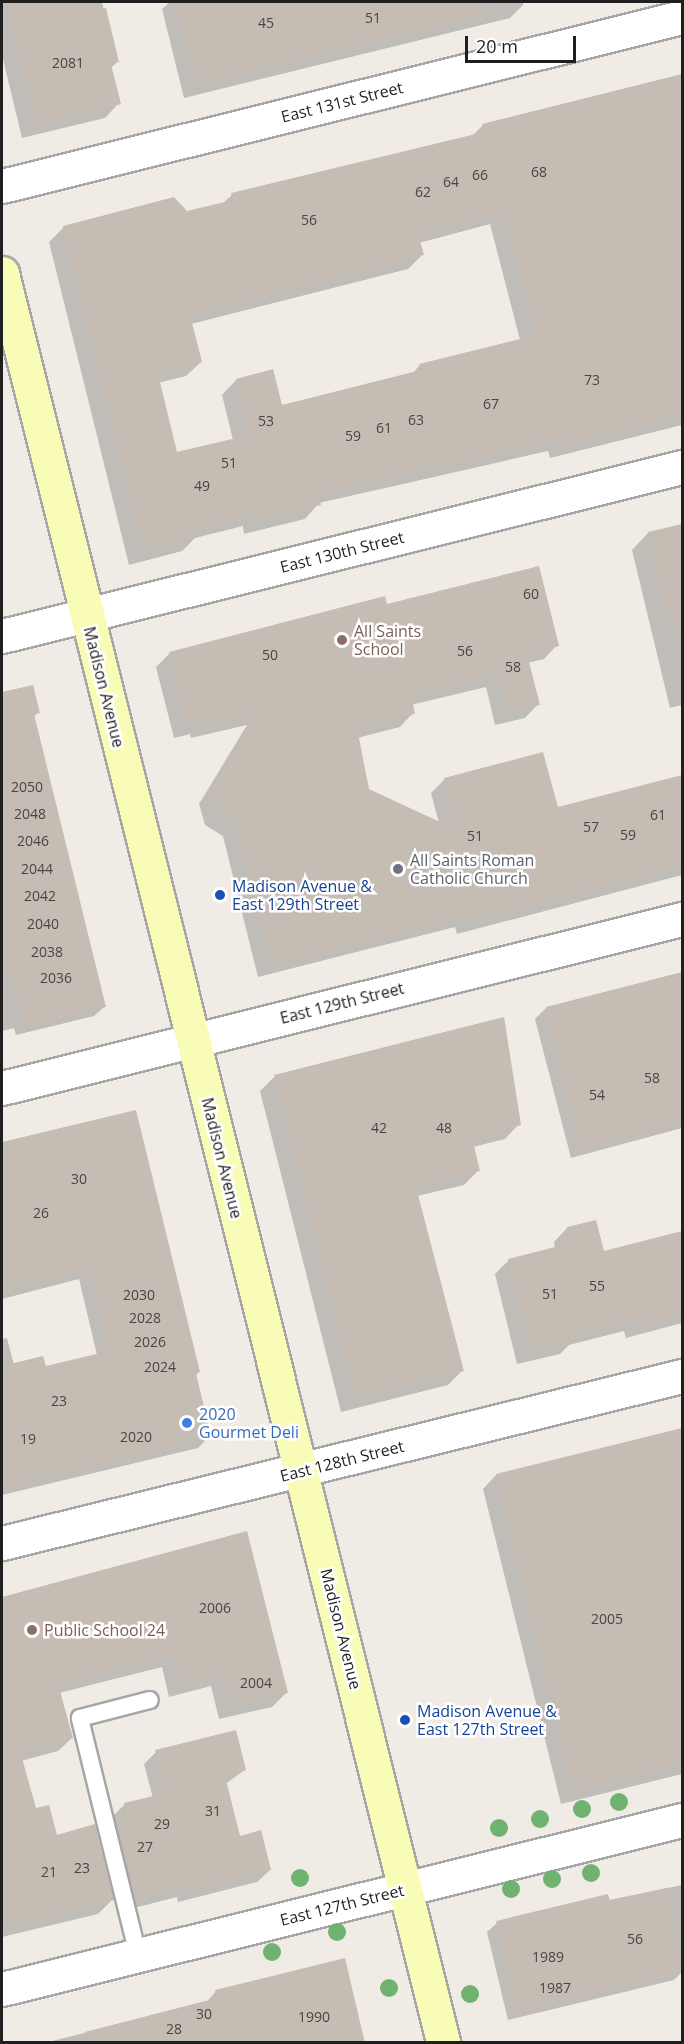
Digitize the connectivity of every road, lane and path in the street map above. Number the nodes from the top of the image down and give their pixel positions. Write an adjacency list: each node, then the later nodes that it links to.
1 (682, 17): 2 (street, East 131st Street)
2 (2, 186)
3 (2, 273): 5 (main road, Madison Avenue)
4 (682, 467): 5 (street, East 130th Street)
5 (87, 615): 6 (street, East 130th Street); 8 (main road, Madison Avenue)
6 (2, 636)
7 (682, 919): 8 (street, East 129th Street)
8 (192, 1040): 9 (street, East 129th Street); 11 (main road, Madison Avenue)
9 (2, 1088)
10 (682, 1376): 11 (street, East 128th Street)
11 (301, 1471): 12 (street, East 128th Street); 15 (main road, Madison Avenue)
12 (2, 1543)
13 (150, 1700): 16 (lane)
14 (682, 1820): 15 (street, East 127th Street)
15 (405, 1889): 16 (street, East 127th Street); 18 (main road, Madison Avenue)
16 (138, 1955): 17 (street, East 127th Street)
17 (2, 1989)
18 (443, 2043)

